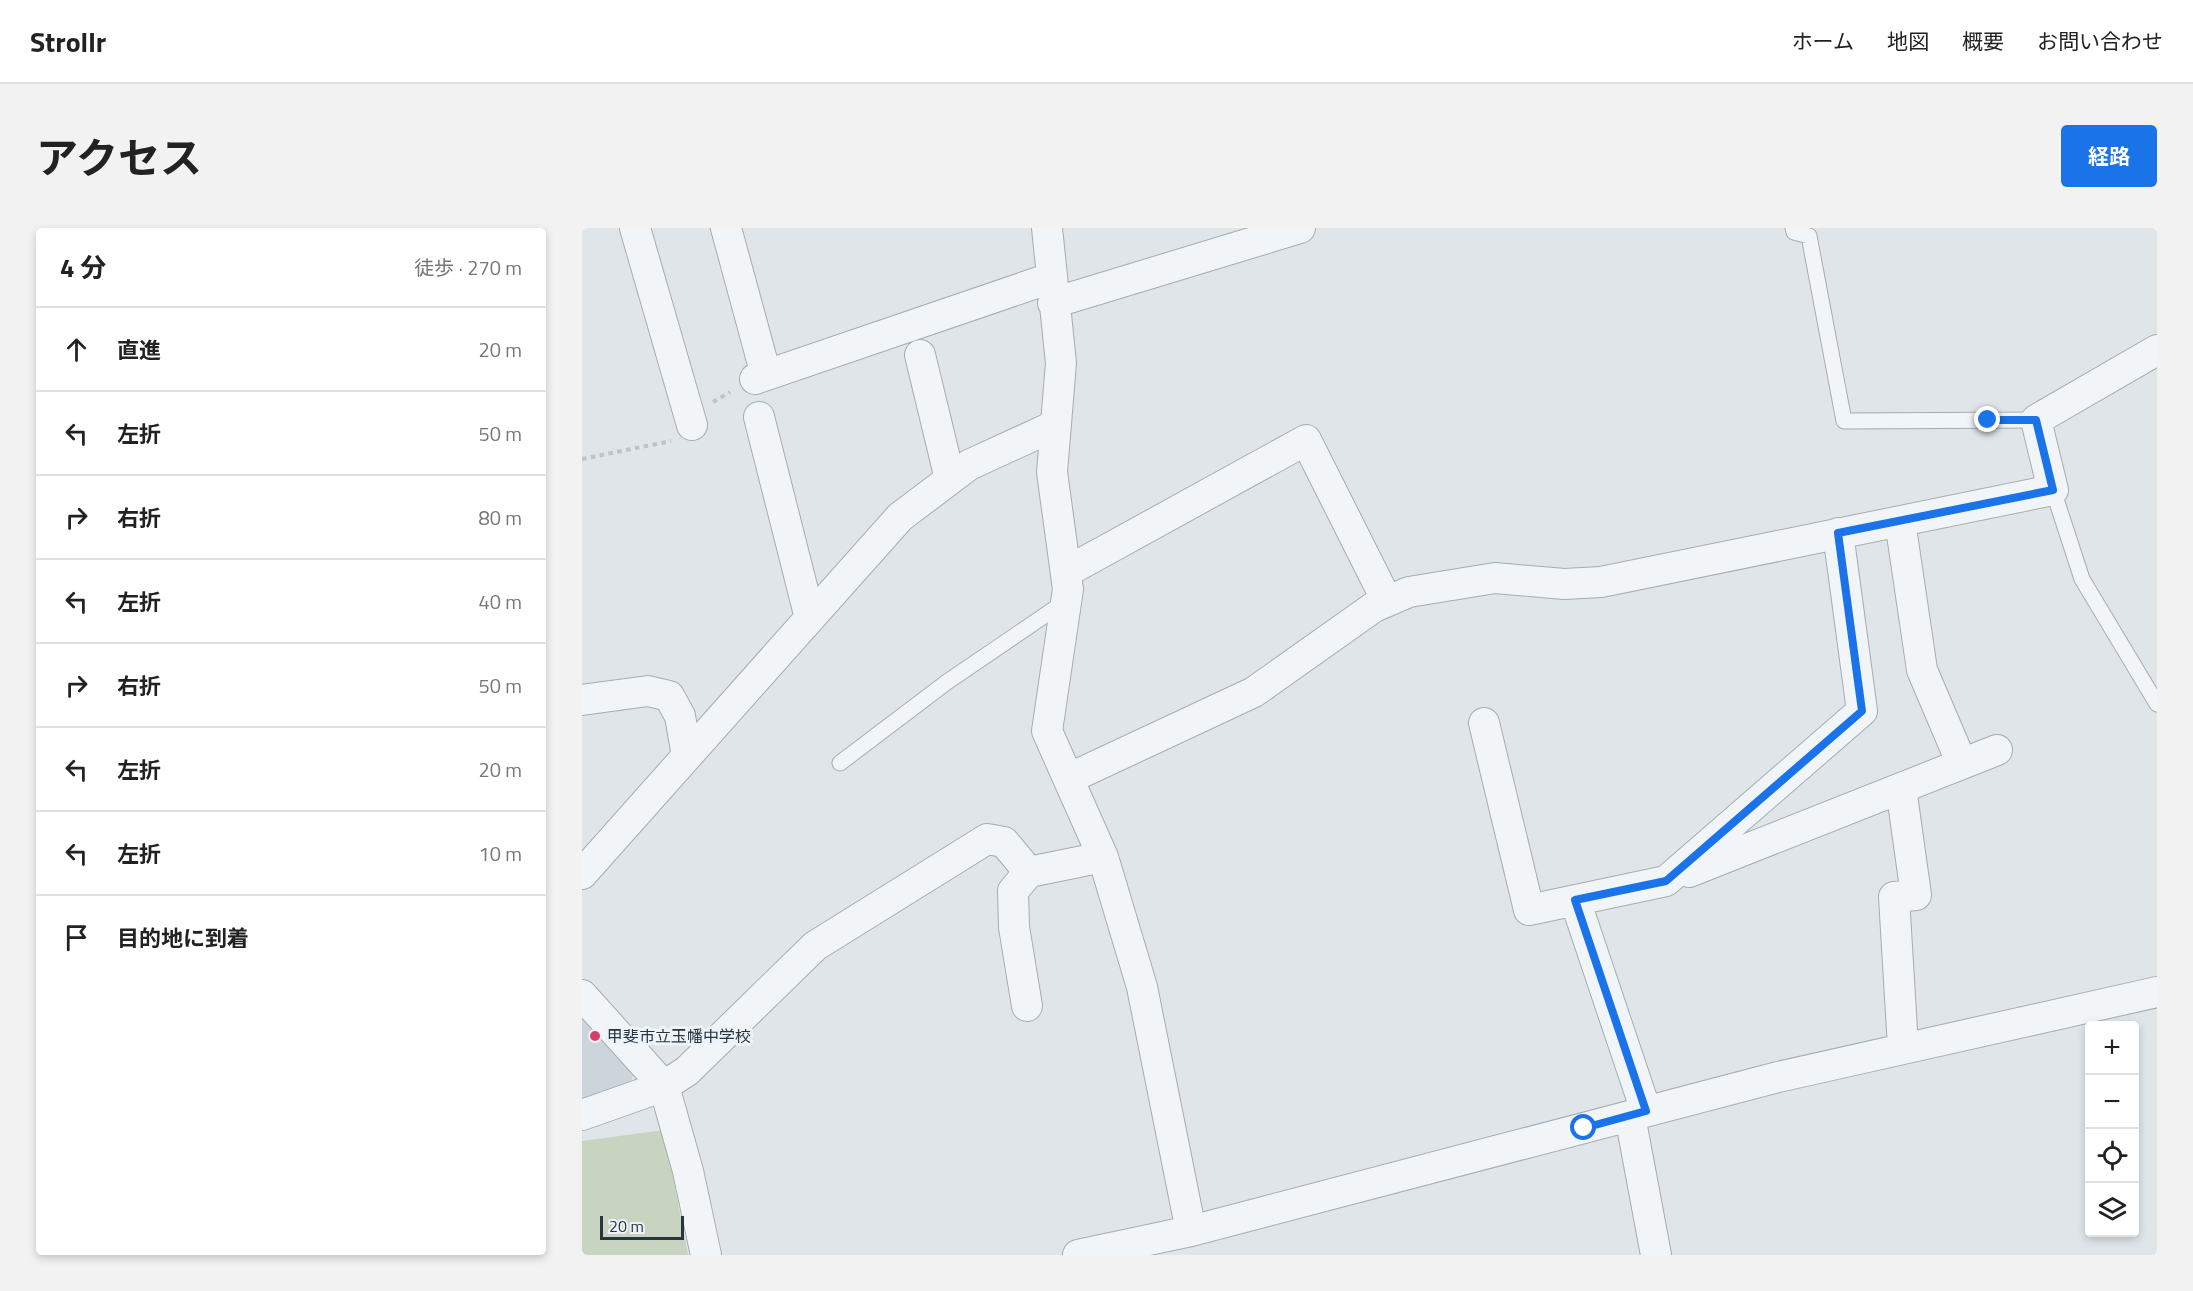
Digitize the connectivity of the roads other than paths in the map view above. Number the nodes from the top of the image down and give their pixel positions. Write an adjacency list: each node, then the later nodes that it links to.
1 (635, 228): 11 (street)
2 (726, 228): 6 (street)
3 (1047, 228): 6 (street)
4 (1300, 228): 6 (street)
5 (1793, 228): 10 (lane)
6 (1052, 291): 12 (street)
7 (2157, 350): 10 (street)
8 (920, 355): 13 (street)
9 (759, 417): 20 (street)
10 (2036, 420): 14 (street)
11 (692, 425)
12 (1056, 425): 13 (street); 17 (street)
13 (950, 479): 20 (street)
14 (2053, 490): 15 (street); 22 (lane)
15 (1900, 521): 16 (street); 27 (street)
16 (1838, 533): 18 (street); 33 (street)
17 (1066, 572): 18 (street); 19 (street)
18 (1387, 601): 28 (street)
19 (1066, 602): 26 (lane); 28 (street)
20 (810, 618): 25 (street)
21 (582, 700): 25 (street)
22 (2157, 704)
23 (1484, 723): 34 (street)
24 (1997, 750): 27 (street)
25 (687, 756): 32 (street)
26 (840, 763)
27 (1962, 764): 29 (street)
28 (1070, 778): 30 (street)
29 (1901, 788): 33 (street); 38 (street)
30 (1103, 857): 31 (street); 42 (street)
31 (1029, 872): 37 (street); 39 (street)
32 (582, 874)
33 (1666, 881): 34 (street)
34 (1575, 900): 40 (street)
35 (2157, 992): 38 (street)
36 (582, 995): 39 (street)
37 (1027, 1006)
38 (1903, 1047): 40 (street)
39 (664, 1086): 41 (street); 43 (street)
40 (1638, 1113): 42 (street); 45 (street)
41 (582, 1115)
42 (1191, 1231): 44 (street)
43 (706, 1255)
44 (1078, 1255)
45 (1656, 1255)

